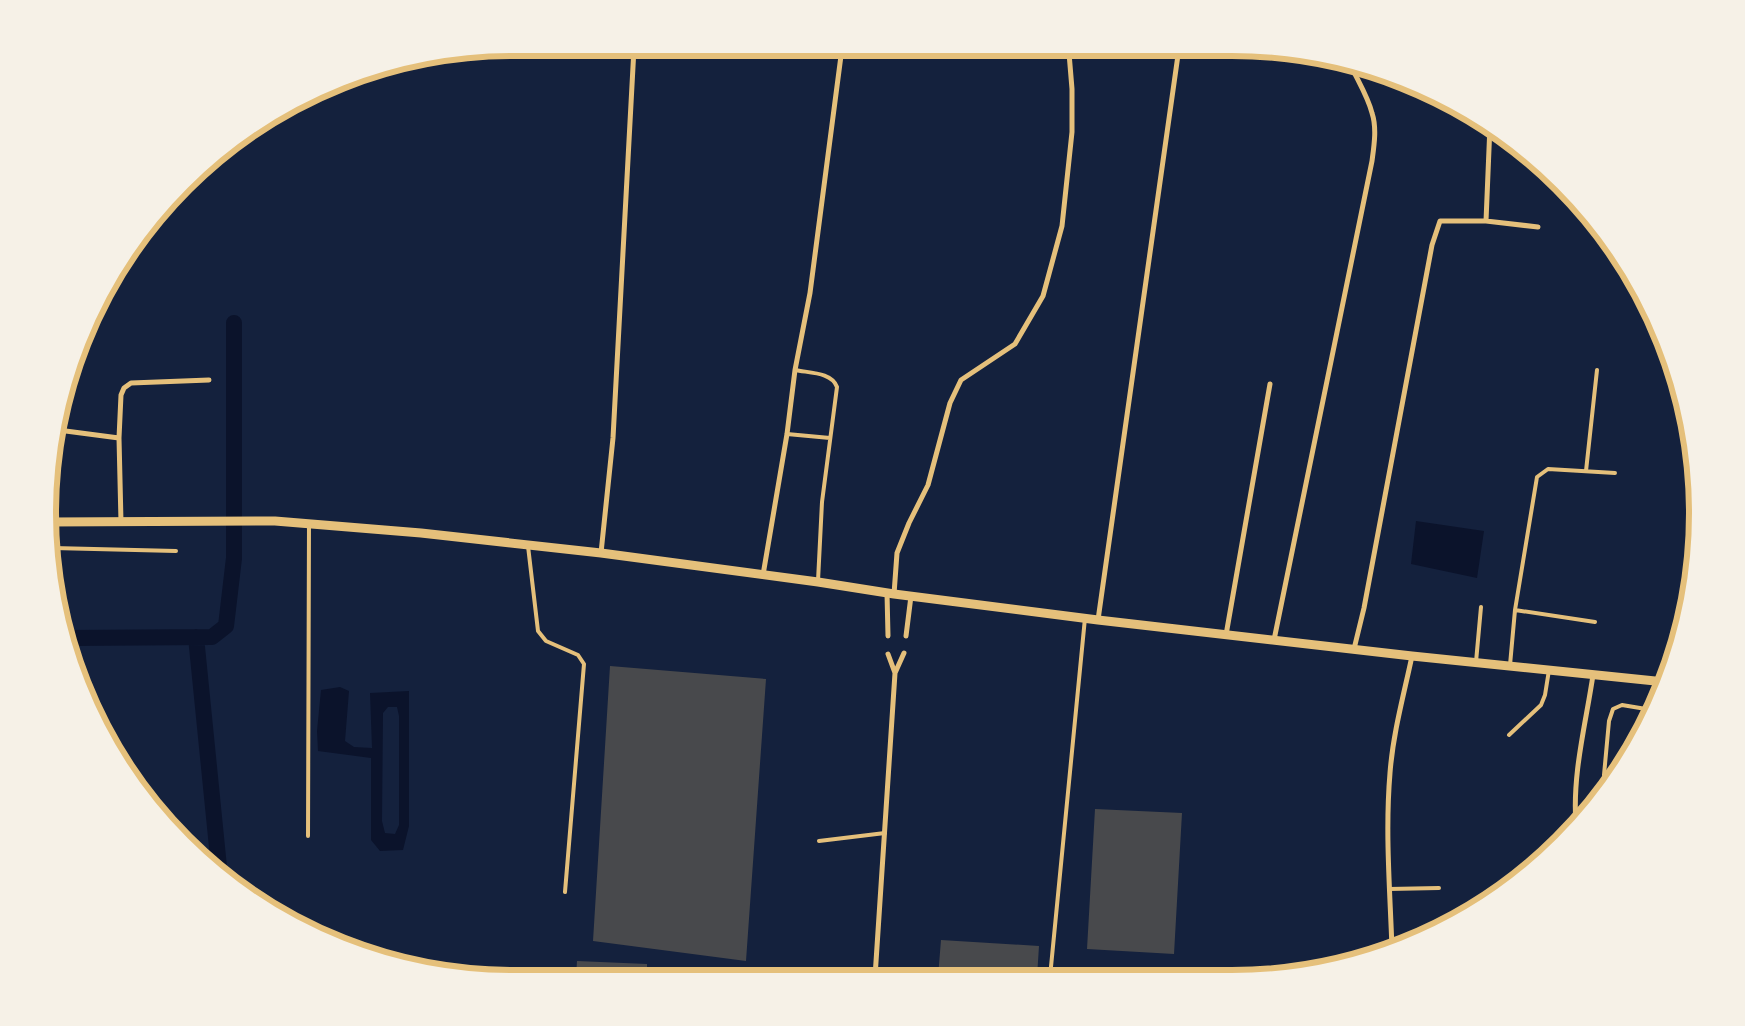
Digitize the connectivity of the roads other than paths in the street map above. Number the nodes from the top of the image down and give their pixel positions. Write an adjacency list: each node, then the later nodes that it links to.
1 (634, 56): 25 (street)
2 (841, 56): 9 (street)
3 (1069, 56): 28 (street)
4 (1178, 56): 33 (street)
5 (1354, 73): 38 (street)
6 (1490, 136): 7 (street)
7 (1486, 221): 8 (street); 39 (street)
8 (1538, 227)
9 (795, 370): 14 (street); 16 (lane)
10 (1597, 370): 17 (lane)
11 (209, 380): 15 (street)
12 (1270, 384): 35 (street)
13 (64, 431): 15 (street)
14 (787, 434): 16 (lane); 26 (street)
15 (119, 438): 20 (street)
16 (830, 438): 27 (lane)
17 (1586, 471): 18 (lane); 31 (lane)
18 (1614, 473)
19 (56, 522): 20 (street)
20 (121, 523): 21 (street)
21 (309, 523): 22 (street); 54 (lane)
22 (528, 546): 25 (street); 58 (lane)
23 (58, 548): 24 (lane)
24 (176, 551)
25 (601, 553): 26 (street)
26 (763, 575): 27 (street)
27 (818, 582): 28 (street)
28 (891, 594): 29 (street); 36 (street)
29 (911, 596): 32 (street); 37 (street)
30 (1482, 607): 43 (lane)
31 (1515, 610): 34 (lane); 44 (lane)
32 (1085, 618): 33 (street); 61 (lane)
33 (1098, 620): 35 (street)
34 (1595, 622)
35 (1226, 635): 38 (street)
36 (888, 636)
37 (906, 636)
38 (1274, 640): 39 (street)
39 (1354, 649): 42 (street)
40 (904, 653): 46 (street)
41 (888, 654): 46 (street)
42 (1412, 656): 43 (street); 57 (street)
43 (1476, 662): 44 (street)
44 (1510, 666): 45 (street)
45 (1549, 670): 47 (street); 50 (lane)
46 (895, 673): 53 (street)
47 (1594, 675): 48 (street); 52 (street)
48 (1657, 681)
49 (1645, 709): 51 (lane)
50 (1509, 735)
51 (1605, 777)
52 (1575, 813)
53 (886, 833): 55 (lane); 60 (street)
54 (308, 836)
55 (819, 841)
56 (1439, 888): 57 (lane)
57 (1389, 889): 59 (street)
58 (565, 892)
59 (1392, 941)
60 (876, 970)
61 (1051, 970)

